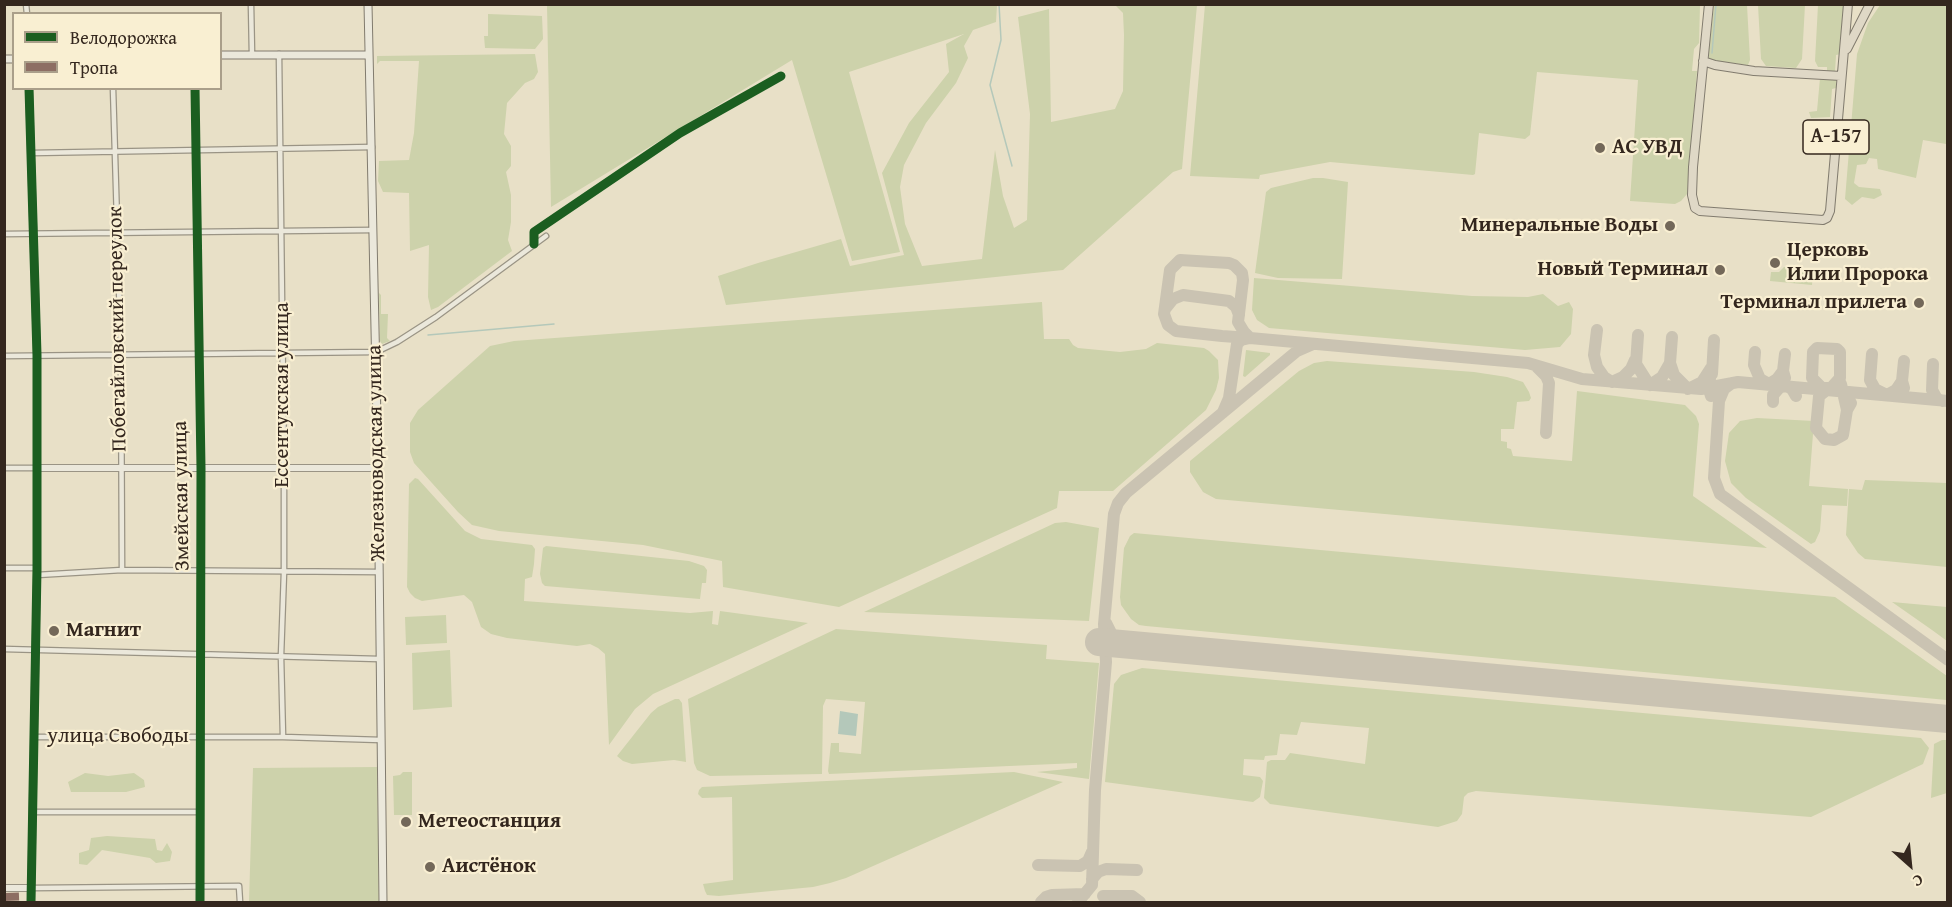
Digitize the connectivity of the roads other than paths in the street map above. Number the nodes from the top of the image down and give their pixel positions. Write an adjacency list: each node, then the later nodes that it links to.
1 (250, 4): 10 (street)
2 (368, 4): 11 (main road, Железноводская улица)
3 (1704, 4): 7 (main road)
4 (1709, 4): 7 (main road, А-157)
5 (1848, 4): 12 (main road, А-157)
6 (1870, 4): 12 (main road)
7 (1707, 24): 13 (main road, А-157)
8 (279, 54): 10 (main road); 11 (main road); 21 (street, Ессентукская улица)
9 (222, 55): 10 (main road)
10 (252, 55)
11 (369, 55): 19 (main road, Железноводская улица)
12 (1844, 56): 15 (main road, А-157)
13 (1703, 61): 15 (main road); 15 (main road, А-157)
14 (781, 76): 31 (street)
15 (1841, 76)
16 (29, 90): 23 (street)
17 (113, 90): 22 (street, Побегайловский переулок)
18 (195, 90): 20 (street, Змейская улица)
19 (372, 147): 21 (street); 24 (main road, Железноводская улица)
20 (196, 149): 21 (street); 22 (street); 27 (street, Змейская улица)
21 (282, 149): 25 (street, Ессентукская улица)
22 (115, 151): 23 (street); 26 (street, Побегайловский переулок)
23 (32, 153): 29 (street)
24 (374, 230): 25 (street); 32 (main road, Железноводская улица)
25 (282, 231): 27 (street); 35 (street, Ессентукская улица)
26 (118, 233): 27 (street); 29 (street); 34 (street, Побегайловский переулок)
27 (198, 233): 33 (street, Змейская улица)
28 (4, 234): 29 (street)
29 (34, 234): 36 (street)
30 (546, 236): 31 (street)
31 (534, 244): 32 (street)
32 (376, 352): 35 (street); 42 (main road, Железноводская улица)
33 (198, 353): 34 (street); 35 (street); 40 (street, Змейская улица)
34 (121, 354): 36 (street); 43 (street, Побегайловский переулок)
35 (283, 354): 41 (street, Ессентукская улица)
36 (37, 355): 37 (street); 39 (street)
37 (4, 356)
38 (4, 468): 39 (street)
39 (37, 468): 43 (street); 46 (street)
40 (201, 468): 41 (street); 43 (street); 47 (street, Змейская улица)
41 (284, 468): 42 (street); 48 (street, Ессентукская улица)
42 (378, 468): 49 (main road, Железноводская улица)
43 (120, 469): 45 (street, Побегайловский переулок)
44 (4, 568): 46 (street)
45 (122, 570): 46 (street); 47 (street)
46 (37, 571): 51 (street)
47 (201, 571): 48 (street); 52 (street, Змейская улица)
48 (284, 572): 49 (street); 53 (street, Ессентукская улица)
49 (379, 572): 54 (main road, Железноводская улица)
50 (4, 649): 51 (street)
51 (35, 650): 52 (street); 56 (street)
52 (200, 654): 53 (street); 57 (street, Змейская улица)
53 (281, 656): 54 (street); 55 (street, Ессентукская улица)
54 (379, 658): 58 (main road, Железноводская улица)
55 (283, 736): 57 (street, улица Свободы); 58 (street, улица Свободы)
56 (35, 737): 57 (street, улица Свободы); 59 (street)
57 (200, 737): 60 (street, Змейская улица)
58 (381, 740): 67 (main road, Железноводская улица)
59 (34, 812): 60 (street); 63 (street)
60 (200, 812): 61 (street, Змейская улица)
61 (200, 886): 63 (street); 65 (street, Змейская улица); 66 (street)
62 (4, 888): 63 (street)
63 (32, 888): 64 (street)
64 (31, 903)
65 (200, 903)
66 (240, 903)
67 (383, 903)

